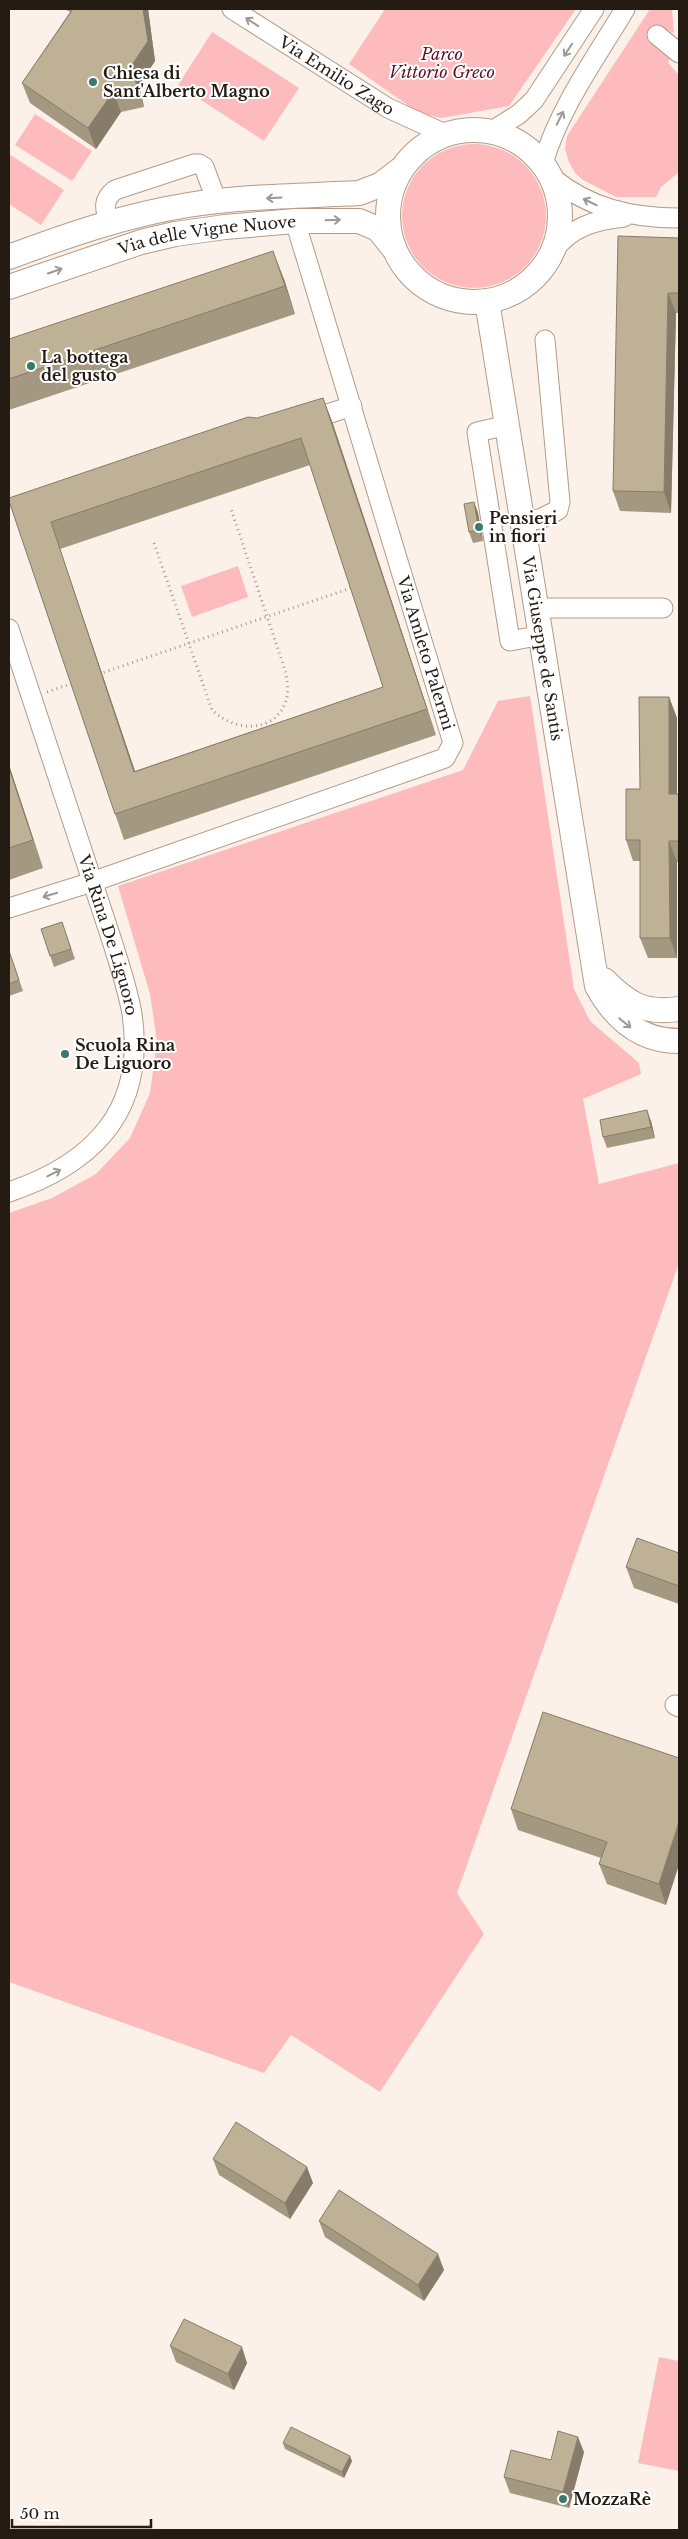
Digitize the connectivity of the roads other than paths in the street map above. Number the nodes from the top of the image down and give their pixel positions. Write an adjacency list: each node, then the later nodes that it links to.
1 (232, 9): 7 (street, Via Emilio Zago, one-way to 1)
2 (594, 9): 6 (street, one-way to 6)
3 (626, 9): 9 (street, one-way to 3)
4 (657, 36): 5 (street)
5 (679, 53)
6 (492, 131): 7 (main road); 9 (main road)
7 (445, 134): 8 (main road)
8 (403, 168): 10 (main road, Via delle Vigne Nuove, one-way to 10); 16 (main road)
9 (547, 170): 11 (street, one-way to 9); 15 (main road)
10 (217, 202): 14 (main road, Via delle Vigne Nuove); 14 (street)
11 (635, 216): 12 (street); 15 (street)
12 (679, 218)
13 (295, 222): 16 (main road, Via delle Vigne Nuove, one-way to 16); 18 (main road, Via delle Vigne Nuove, one-way to 13); 21 (street, Via Amleto Palermi)
14 (109, 223): 17 (main road, Via delle Vigne Nuove)
15 (553, 251): 19 (main road)
16 (398, 255): 19 (main road)
17 (9, 257)
18 (9, 286)
19 (487, 301): 22 (main road, Via Giuseppe de Santis)
20 (545, 340): 24 (street)
21 (352, 406): 23 (street); 29 (street, Via Amleto Palermi)
22 (508, 425): 24 (main road, Via Giuseppe de Santis); 28 (street)
23 (290, 426)
24 (524, 522): 25 (main road, Via Giuseppe de Santis)
25 (538, 608): 26 (street); 28 (main road, Via Giuseppe de Santis)
26 (663, 608)
27 (9, 629): 29 (street, Via Rina De Liguoro)
28 (542, 635): 31 (main road, Via Giuseppe de Santis)
29 (92, 882): 30 (street, Via Amleto Palermi, one-way to 30); 34 (street, Via Rina De Liguoro, one-way to 29)
30 (9, 908)
31 (592, 967): 32 (main road); 33 (main road, Via Giuseppe de Santis, one-way to 33)
32 (679, 1009)
33 (679, 1042)
34 (9, 1192)

